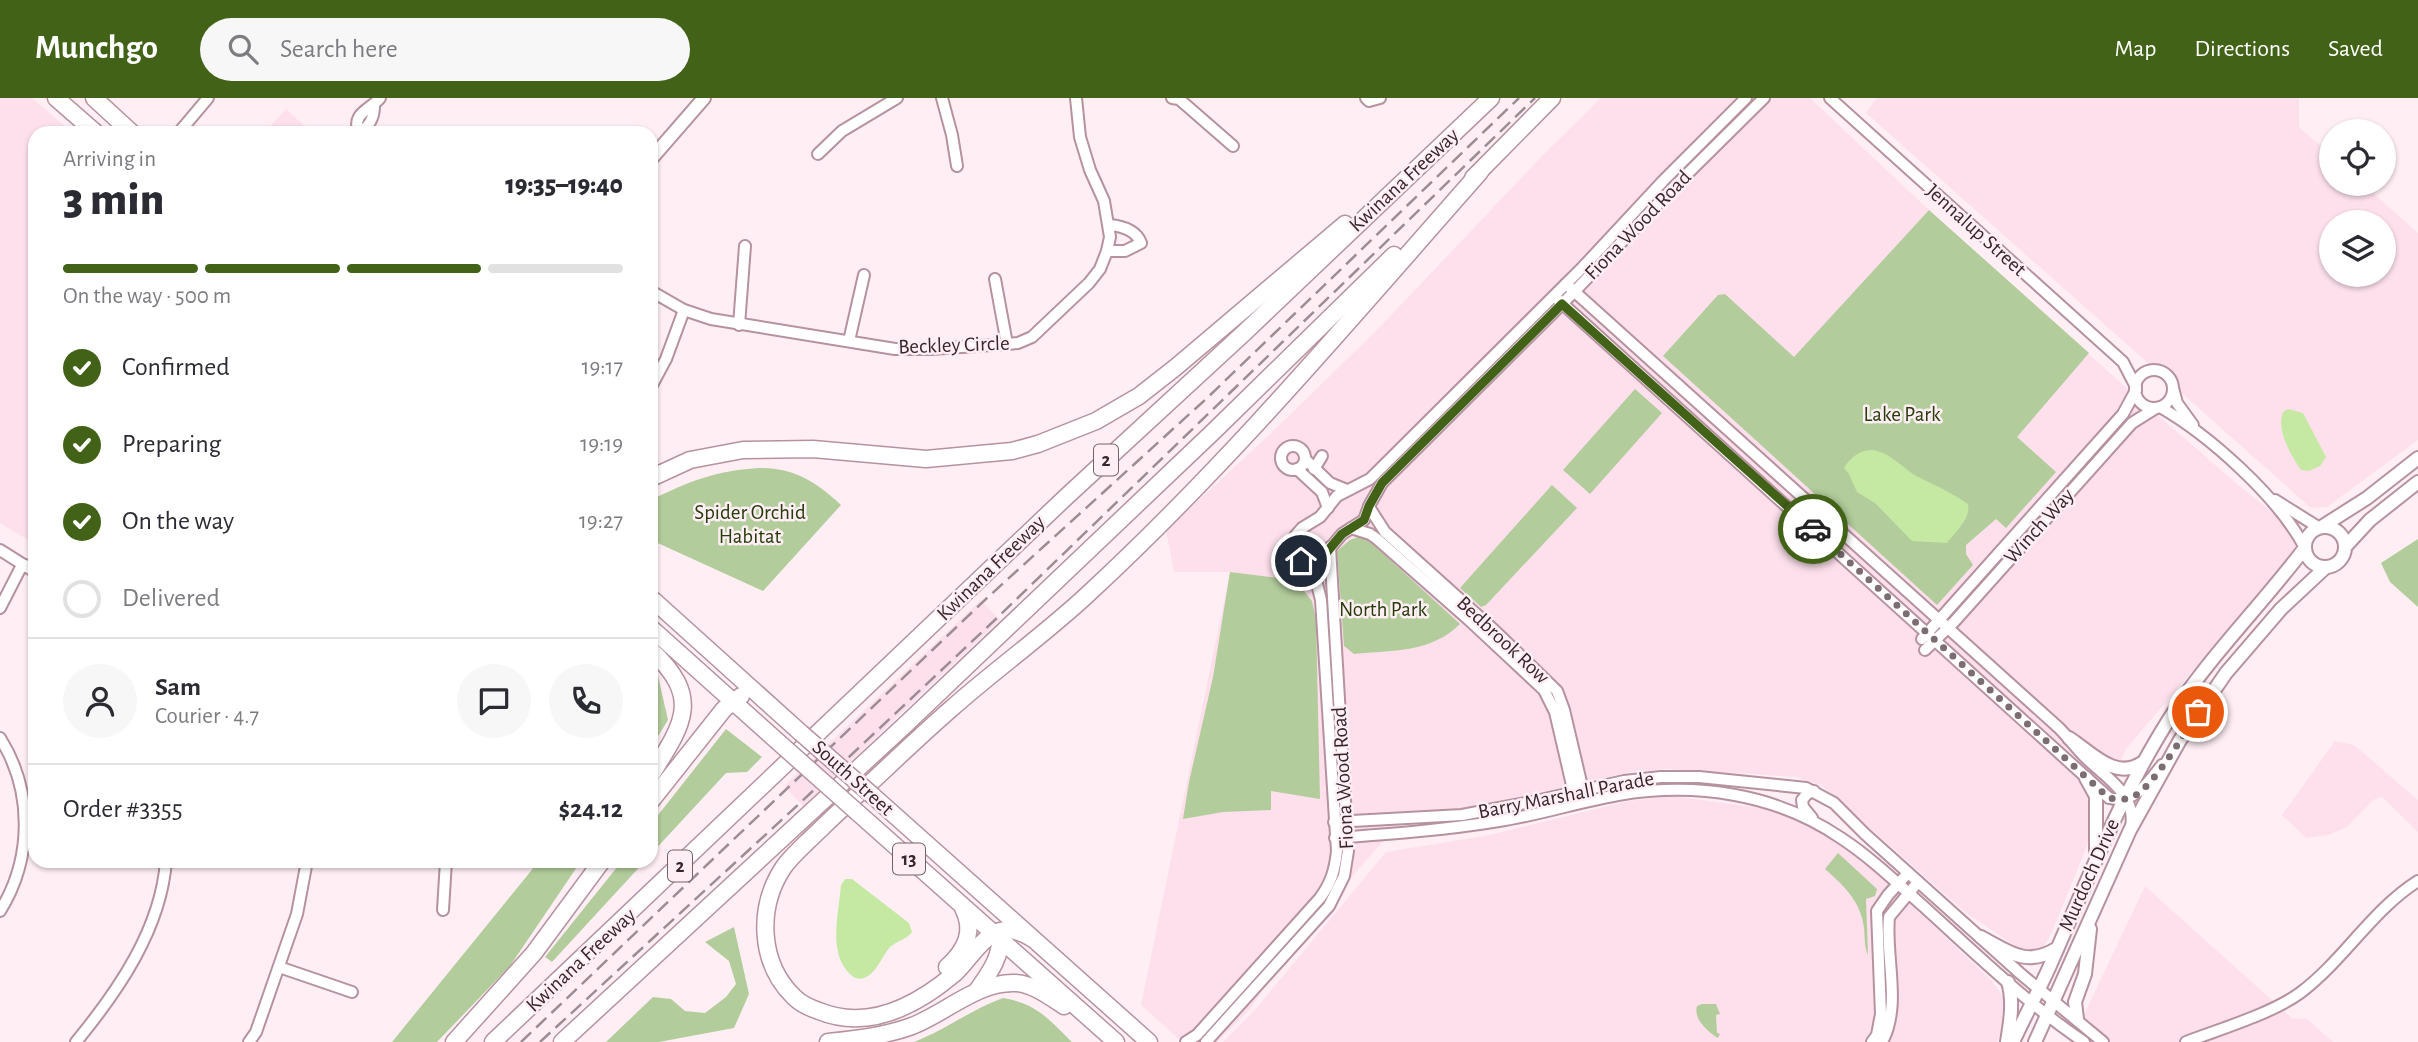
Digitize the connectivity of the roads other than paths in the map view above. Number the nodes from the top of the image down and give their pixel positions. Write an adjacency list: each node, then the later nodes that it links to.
1 (56, 98): 17 (highway)
2 (94, 98): 18 (highway)
3 (208, 98): 19 (street)
4 (704, 98): 22 (main road)
5 (897, 98): 24 (street)
6 (942, 98): 25 (street)
7 (1076, 98): 28 (street, Beckley Circle)
8 (1172, 98): 21 (street)
9 (1366, 98): 10 (street)
10 (1380, 98)
11 (1491, 98): 23 (highway, Kwinana Freeway / 2)
12 (1552, 98): 26 (highway, 2)
13 (1746, 98): 27 (street, Fiona Wood Road)
14 (1764, 98): 27 (street, Fiona Wood Road)
15 (1830, 98): 40 (street, Jennalup Street)
16 (377, 102): 20 (street)
17 (88, 126)
18 (124, 126)
19 (184, 126)
20 (368, 126)
21 (1233, 146)
22 (658, 151)
23 (1434, 152): 56 (highway); 134 (highway, Kwinana Freeway / 2)
24 (818, 154)
25 (957, 166)
26 (1480, 172): 126 (highway); 135 (highway, 2)
27 (1667, 185): 33 (street, Fiona Wood Road)
28 (1109, 225): 30 (street, Beckley Circle); 30 (street)
29 (745, 246): 37 (street)
30 (1107, 251): 39 (street, Beckley Circle)
31 (864, 275): 38 (street)
32 (995, 279): 39 (street)
33 (1570, 288): 35 (street, Fiona Wood Road); 45 (street)
34 (658, 294): 36 (street, Beckley Circle)
35 (1558, 300): 47 (street); 58 (street, Fiona Wood Road); 60 (street, Fiona Wood Road)
36 (684, 310): 37 (street, Beckley Circle); 42 (street)
37 (739, 325): 38 (street, Beckley Circle)
38 (849, 341): 39 (street, Beckley Circle)
39 (1007, 344)
40 (2123, 362): 41 (street, Jennalup Street); 43 (street, Jennalup Street)
41 (2154, 371): 43 (street); 44 (street, Jennalup Street)
42 (658, 374)
43 (2136, 388): 46 (street, Jennalup Street); 75 (street, Winch Way)
44 (2173, 388): 46 (street); 49 (street, Jennalup Street)
45 (1690, 395): 47 (street); 48 (street)
46 (2158, 407): 49 (street, Jennalup Street); 75 (street, Winch Way)
47 (1678, 408): 50 (street)
48 (1728, 429): 50 (street); 75 (street)
49 (2196, 429): 59 (street, Jennalup Street)
50 (1716, 442): 75 (street)
51 (1322, 456): 55 (street)
52 (2418, 458): 62 (main road, Murdoch Drive)
53 (1305, 459): 54 (street); 54 (street); 55 (street)
54 (1297, 469): 61 (street)
55 (1314, 469): 58 (street)
56 (658, 475)
57 (2418, 482): 66 (main road, Murdoch Drive)
58 (1349, 489): 60 (street); 61 (street, Fiona Wood Road)
59 (2269, 497): 62 (street, Jennalup Street); 65 (street, Jennalup Street)
60 (1369, 507): 63 (street, Fiona Wood Road); 74 (street, Bedbrook Row)
61 (1328, 508): 68 (street, Fiona Wood Road)
62 (2321, 526): 65 (main road, Murdoch Drive); 66 (main road)
63 (1351, 528): 64 (street, Fiona Wood Road); 74 (street, Bedbrook Row)
64 (1330, 547): 68 (street, Fiona Wood Road); 97 (street, Fiona Wood Road)
65 (2304, 547): 71 (main road); 79 (main road, Murdoch Drive)
66 (2345, 547): 71 (main road, Murdoch Drive)
67 (0, 550): 69 (street)
68 (1304, 562): 97 (street, Fiona Wood Road)
69 (25, 565): 70 (street); 73 (street)
70 (28, 567)
71 (2326, 567): 80 (main road, Murdoch Drive)
72 (658, 604): 81 (highway, South Street / 13)
73 (0, 608)
74 (1472, 616): 91 (street, Bedbrook Row)
75 (1937, 631): 77 (street); 77 (street); 83 (street)
76 (658, 634): 82 (highway, South Street / 13)
77 (1946, 650): 86 (street)
78 (658, 657): 89 (highway)
79 (2210, 661): 80 (main road); 88 (main road, Murdoch Drive)
80 (2226, 673): 87 (main road, Murdoch Drive)
81 (764, 699): 82 (highway); 110 (highway, South Street / 13, bridge)
82 (733, 701): 93 (highway); 111 (highway, South Street / 13, bridge)
83 (2049, 718): 85 (street); 86 (street)
84 (0, 738): 113 (street)
85 (2069, 738): 88 (main road); 94 (street)
86 (2050, 745): 90 (street)
87 (2171, 755): 94 (street); 98 (main road, Murdoch Drive)
88 (2143, 763): 94 (main road, Murdoch Drive)
89 (658, 764)
90 (2086, 778): 94 (street); 100 (main road)
91 (1578, 791): 92 (street, Barry Marshall Parade); 95 (street, Bedbrook Row); 97 (street, Barry Marshall Parade)
92 (1814, 791): 96 (street); 105 (street, Barry Marshall Parade)
93 (658, 792)
94 (2125, 797): 98 (street); 100 (main road, Murdoch Drive)
95 (1581, 803): 96 (street, Barry Marshall Parade); 99 (street, Barry Marshall Parade)
96 (1813, 821): 108 (street, Barry Marshall Parade)
97 (1340, 822): 99 (street, Fiona Wood Road)
98 (2130, 830): 114 (main road, Murdoch Drive)
99 (1341, 838): 139 (street, Fiona Wood Road); 140 (street, Fiona Wood Road)
100 (2096, 855): 118 (main road, Murdoch Drive)
101 (165, 868): 131 (street)
102 (305, 868): 119 (street)
103 (446, 868): 112 (street)
104 (595, 868): 133 (highway)
105 (1908, 873): 107 (street, Barry Marshall Parade); 108 (street)
106 (2418, 881): 148 (street)
107 (1919, 882): 109 (street); 116 (street, Barry Marshall Parade)
108 (1898, 884): 109 (street, Barry Marshall Parade); 141 (street)
109 (1909, 893): 120 (street, Barry Marshall Parade); 142 (street)
110 (989, 901): 115 (highway); 117 (highway, South Street / 13)
111 (962, 905): 115 (highway, South Street / 13); 126 (highway)
112 (443, 910)
113 (0, 911)
114 (2092, 915): 124 (main road, Murdoch Drive); 128 (main road)
115 (998, 935): 117 (highway); 123 (highway); 126 (highway); 129 (highway, South Street / 13)
116 (1981, 937): 118 (main road); 121 (street, Barry Marshall Parade)
117 (1033, 939): 130 (highway, South Street / 13)
118 (2056, 949): 121 (main road, Murdoch Drive)
119 (279, 967): 122 (street); 132 (street)
120 (2008, 982): 125 (street, Barry Marshall Parade); 143 (main road)
121 (2039, 989): 124 (street, Barry Marshall Parade); 125 (main road, Murdoch Drive)
122 (352, 992)
123 (974, 994): 129 (highway); 136 (highway)
124 (2054, 1001): 127 (main road, Murdoch Drive); 128 (street, Barry Marshall Parade)
125 (2032, 1003): 127 (street, Barry Marshall Parade); 144 (main road, Murdoch Drive)
126 (878, 1015)
127 (2047, 1016): 145 (main road, Murdoch Drive); 146 (street, Barry Marshall Parade)
128 (2077, 1019): 147 (street, Barry Marshall Parade)
129 (1099, 1027): 137 (highway, South Street / 13)
130 (1144, 1037): 138 (street)
131 (76, 1042)
132 (249, 1042)
133 (454, 1042)
134 (493, 1042)
135 (562, 1042)
136 (828, 1042)
137 (1116, 1042)
138 (1161, 1042)
139 (1186, 1042)
140 (1206, 1042)
141 (1872, 1042)
142 (1882, 1042)
143 (2007, 1042)
144 (2013, 1042)
145 (2035, 1042)
146 (2084, 1042)
147 (2103, 1042)
148 (2186, 1042)

